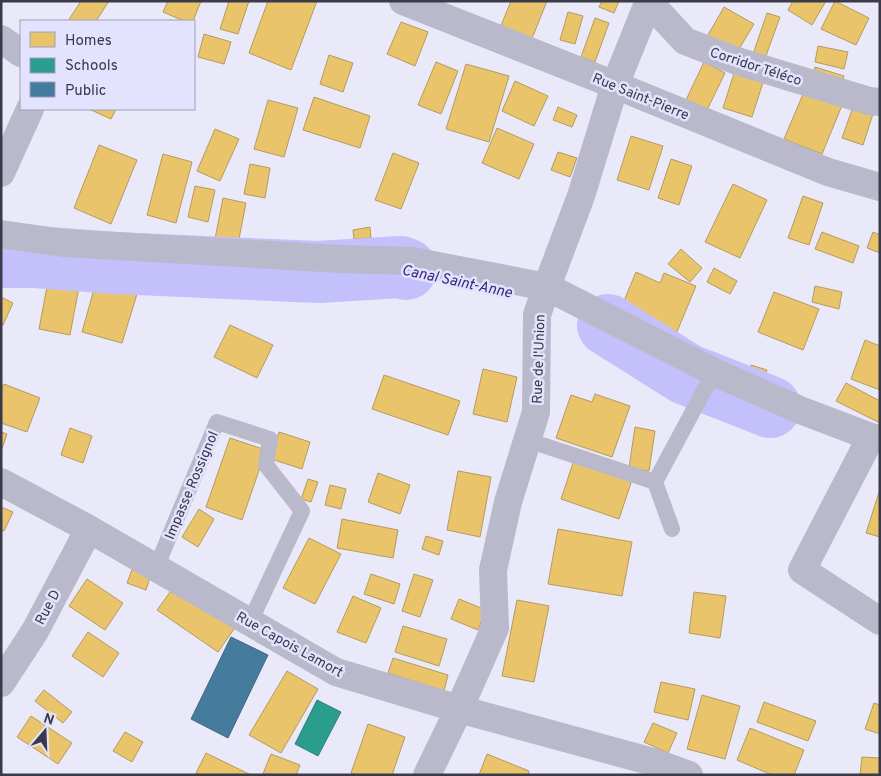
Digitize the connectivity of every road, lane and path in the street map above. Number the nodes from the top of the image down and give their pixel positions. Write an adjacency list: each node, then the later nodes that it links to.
1 (402, 1): 5 (street, Rue Saint-Pierre)
2 (649, 2): 5 (street, Rue de l'Union); 6 (street, Corridor Téléco)
3 (1, 39): 4 (street)
4 (20, 52)
5 (615, 85): 9 (street, Rue Saint-Pierre); 11 (street, Rue de l'Union)
6 (880, 102)
7 (30, 110): 8 (street)
8 (1, 173)
9 (880, 186)
10 (1, 234): 11 (street)
11 (542, 299): 12 (street); 14 (street, Rue de l'Union)
12 (714, 372): 13 (street); 16 (lane)
13 (875, 438): 20 (street)
14 (527, 440): 16 (lane); 23 (street, Rue de l'Union)
15 (1, 482): 17 (street, Rue Capois Lamort)
16 (655, 482): 18 (lane)
17 (89, 529): 19 (street, Rue Capois Lamort); 22 (street, Rue D)
18 (672, 530)
19 (156, 568): 21 (street, Rue Capois Lamort); 21 (lane, Impasse Rossignol)
20 (880, 621)
21 (250, 622): 23 (street, Rue Capois Lamort)
22 (1, 683)
23 (459, 709): 24 (street, Rue de l'Union); 25 (street, Rue Capois Lamort)
24 (427, 775)
25 (689, 775)

